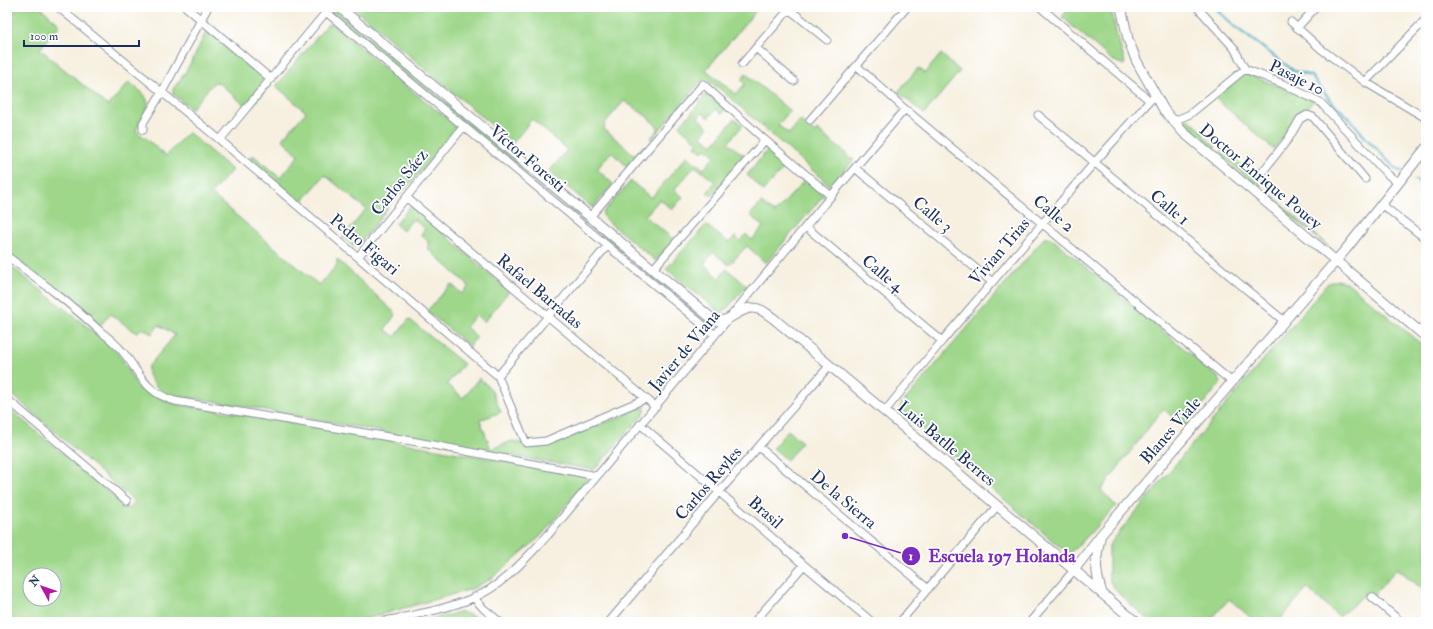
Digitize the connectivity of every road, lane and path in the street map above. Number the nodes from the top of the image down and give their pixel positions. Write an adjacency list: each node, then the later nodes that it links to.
1 (12, 7): 13 (street)
2 (58, 7): 27 (street, Pedro Figari)
3 (186, 7): 16 (street)
4 (208, 7): 16 (street)
5 (320, 7): 14 (street, Víctor Foresti)
6 (339, 7): 48 (street, Víctor Foresti)
7 (907, 7): 22 (street)
8 (1040, 7): 28 (street)
9 (1121, 7): 28 (street, Doctor Enrique Pouey)
10 (1197, 7): 23 (street, Pasaje 10)
11 (1316, 7): 18 (street)
12 (790, 8): 19 (street); 20 (street)
13 (7, 12)
14 (326, 12): 24 (street); 34 (street, Víctor Foresti)
15 (1426, 19): 26 (street)
16 (201, 20): 24 (street); 27 (street)
17 (1291, 22): 18 (street)
18 (1297, 28): 26 (street)
19 (827, 40)
20 (756, 48): 21 (street); 25 (street)
21 (742, 64)
22 (857, 66): 29 (street, Calle 2); 32 (street)
23 (1245, 69): 33 (street); 41 (street, Pasaje 10)
24 (271, 79): 36 (street)
25 (794, 81)
26 (1365, 82): 31 (street)
27 (162, 92): 35 (street); 36 (street, Pedro Figari)
28 (1152, 98): 33 (street, Doctor Enrique Pouey); 39 (street, Vivian Trias)
29 (905, 109): 40 (street, Javier de Viana); 49 (street, Calle 2)
30 (1038, 115): 39 (street, Calle 1)
31 (1426, 118)
32 (810, 120)
33 (1174, 121): 55 (street, Doctor Enrique Pouey)
34 (464, 126): 46 (street, Carlos Sáez); 52 (street, Víctor Foresti)
35 (143, 130)
36 (220, 140): 54 (street, Pedro Figari)
37 (765, 140): 45 (street); 48 (street); 56 (street)
38 (1426, 148): 44 (street, Blanes Viale)
39 (1094, 163): 49 (street, Vivian Trias); 60 (street, Calle 1)
40 (855, 168): 45 (street, Javier de Viana); 57 (street, Calle 3)
41 (1386, 173): 44 (street, Pasaje 10); 44 (street, Pasaje 10)
42 (1260, 175): 43 (street)
43 (1365, 179)
44 (1398, 183): 47 (street, Blanes Viale)
45 (831, 196): 50 (street, Javier de Viana)
46 (407, 198): 54 (street, Carlos Sáez); 59 (street, Rafael Barradas)
47 (1381, 204): 51 (street); 55 (street, Blanes Viale)
48 (590, 218): 56 (street, Víctor Foresti)
49 (1043, 223): 57 (street, Vivian Trias); 66 (street, Calle 2)
50 (806, 227): 58 (street, Javier de Viana); 63 (street, Calle 4)
51 (1426, 239)
52 (607, 246): 59 (street); 61 (street, Víctor Foresti)
53 (7, 256): 73 (street)
54 (358, 257): 65 (street, Pedro Figari)
55 (1336, 260): 60 (street, Blanes Viale); 62 (street, Doctor Enrique Pouey)
56 (653, 269): 58 (street, Víctor Foresti)
57 (992, 282): 63 (street, Vivian Trias)
58 (731, 316): 61 (street, Javier de Viana); 64 (street, Luis Batlle Berres)
59 (548, 317): 65 (street); 68 (street, Rafael Barradas)
60 (1284, 321): 66 (street, Blanes Viale)
61 (715, 335): 69 (street, Javier de Viana)
62 (1426, 337)
63 (942, 341): 70 (street, Vivian Trias)
64 (830, 365): 70 (street, Luis Batlle Berres); 72 (street, Carlos Reyles)
65 (498, 376): 68 (street, Pedro Figari)
66 (1232, 382): 77 (street, Blanes Viale)
67 (7, 399): 75 (street)
68 (645, 399): 69 (street, Rafael Barradas)
69 (656, 407): 71 (street, Javier de Viana)
70 (885, 411): 76 (street, Luis Batlle Berres)
71 (640, 424): 73 (street, Javier de Viana); 74 (street, Brasil)
72 (759, 447): 74 (street, Carlos Reyles); 80 (street, De la Sierra)
73 (597, 476): 83 (street, Javier de Viana)
74 (719, 492): 78 (street, Brasil); 86 (street, Carlos Reyles)
75 (127, 501)
76 (997, 506): 79 (street, Luis Batlle Berres); 80 (street)
77 (1100, 536): 79 (street, Blanes Viale); 81 (street)
78 (804, 565): 87 (street); 88 (street, Brasil)
79 (1074, 570): 81 (street, Luis Batlle Berres); 90 (street, Blanes Viale)
80 (928, 589): 89 (street)
81 (1102, 593): 91 (street, Luis Batlle Berres)
82 (1372, 597): 92 (street)
83 (474, 598): 84 (street, Javier de Viana); 85 (street)
84 (381, 622)
85 (500, 622)
86 (609, 622)
87 (754, 622)
88 (872, 622)
89 (900, 622)
90 (1030, 622)
91 (1136, 622)
92 (1401, 622)

